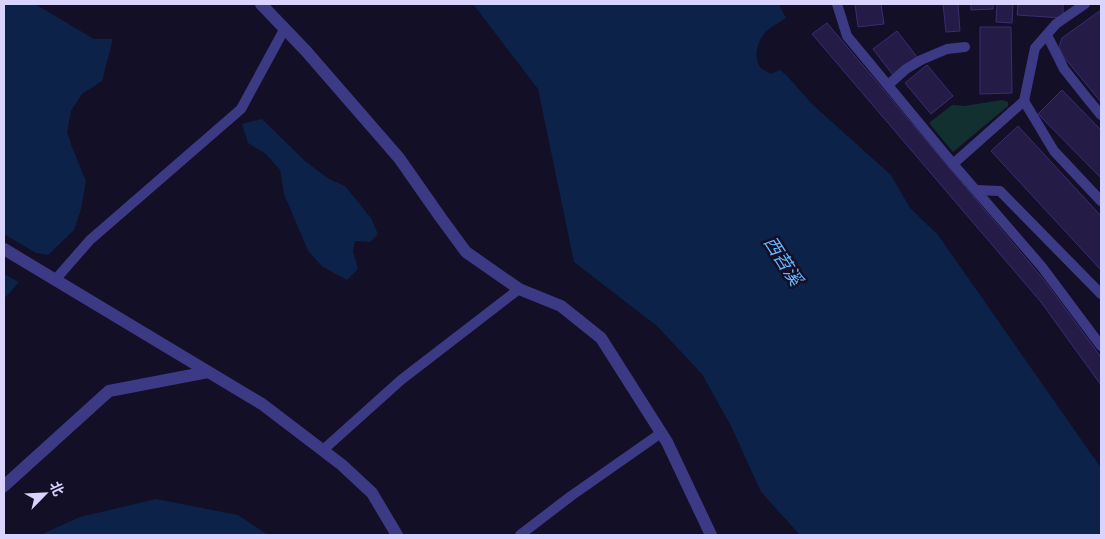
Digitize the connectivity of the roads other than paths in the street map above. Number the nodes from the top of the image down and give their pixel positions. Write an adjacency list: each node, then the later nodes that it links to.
1 (261, 4): 4 (street)
2 (837, 4): 7 (lane)
3 (1085, 4): 5 (lane)
4 (285, 28): 14 (lane); 15 (street)
5 (1047, 35): 8 (lane); 9 (lane)
6 (965, 47): 7 (lane)
7 (888, 85): 10 (lane)
8 (1024, 101): 10 (lane); 12 (lane)
9 (1101, 115)
10 (954, 164): 11 (lane)
11 (976, 190): 16 (lane); 17 (lane)
12 (1101, 201)
13 (4, 249): 14 (street)
14 (55, 280): 18 (street)
15 (519, 289): 19 (street); 20 (lane)
16 (1101, 294)
17 (1101, 346)
18 (208, 372): 20 (street); 21 (street)
19 (661, 433): 23 (lane); 24 (street)
20 (323, 450): 22 (street)
21 (4, 486)
22 (397, 535)
23 (520, 535)
24 (711, 535)

